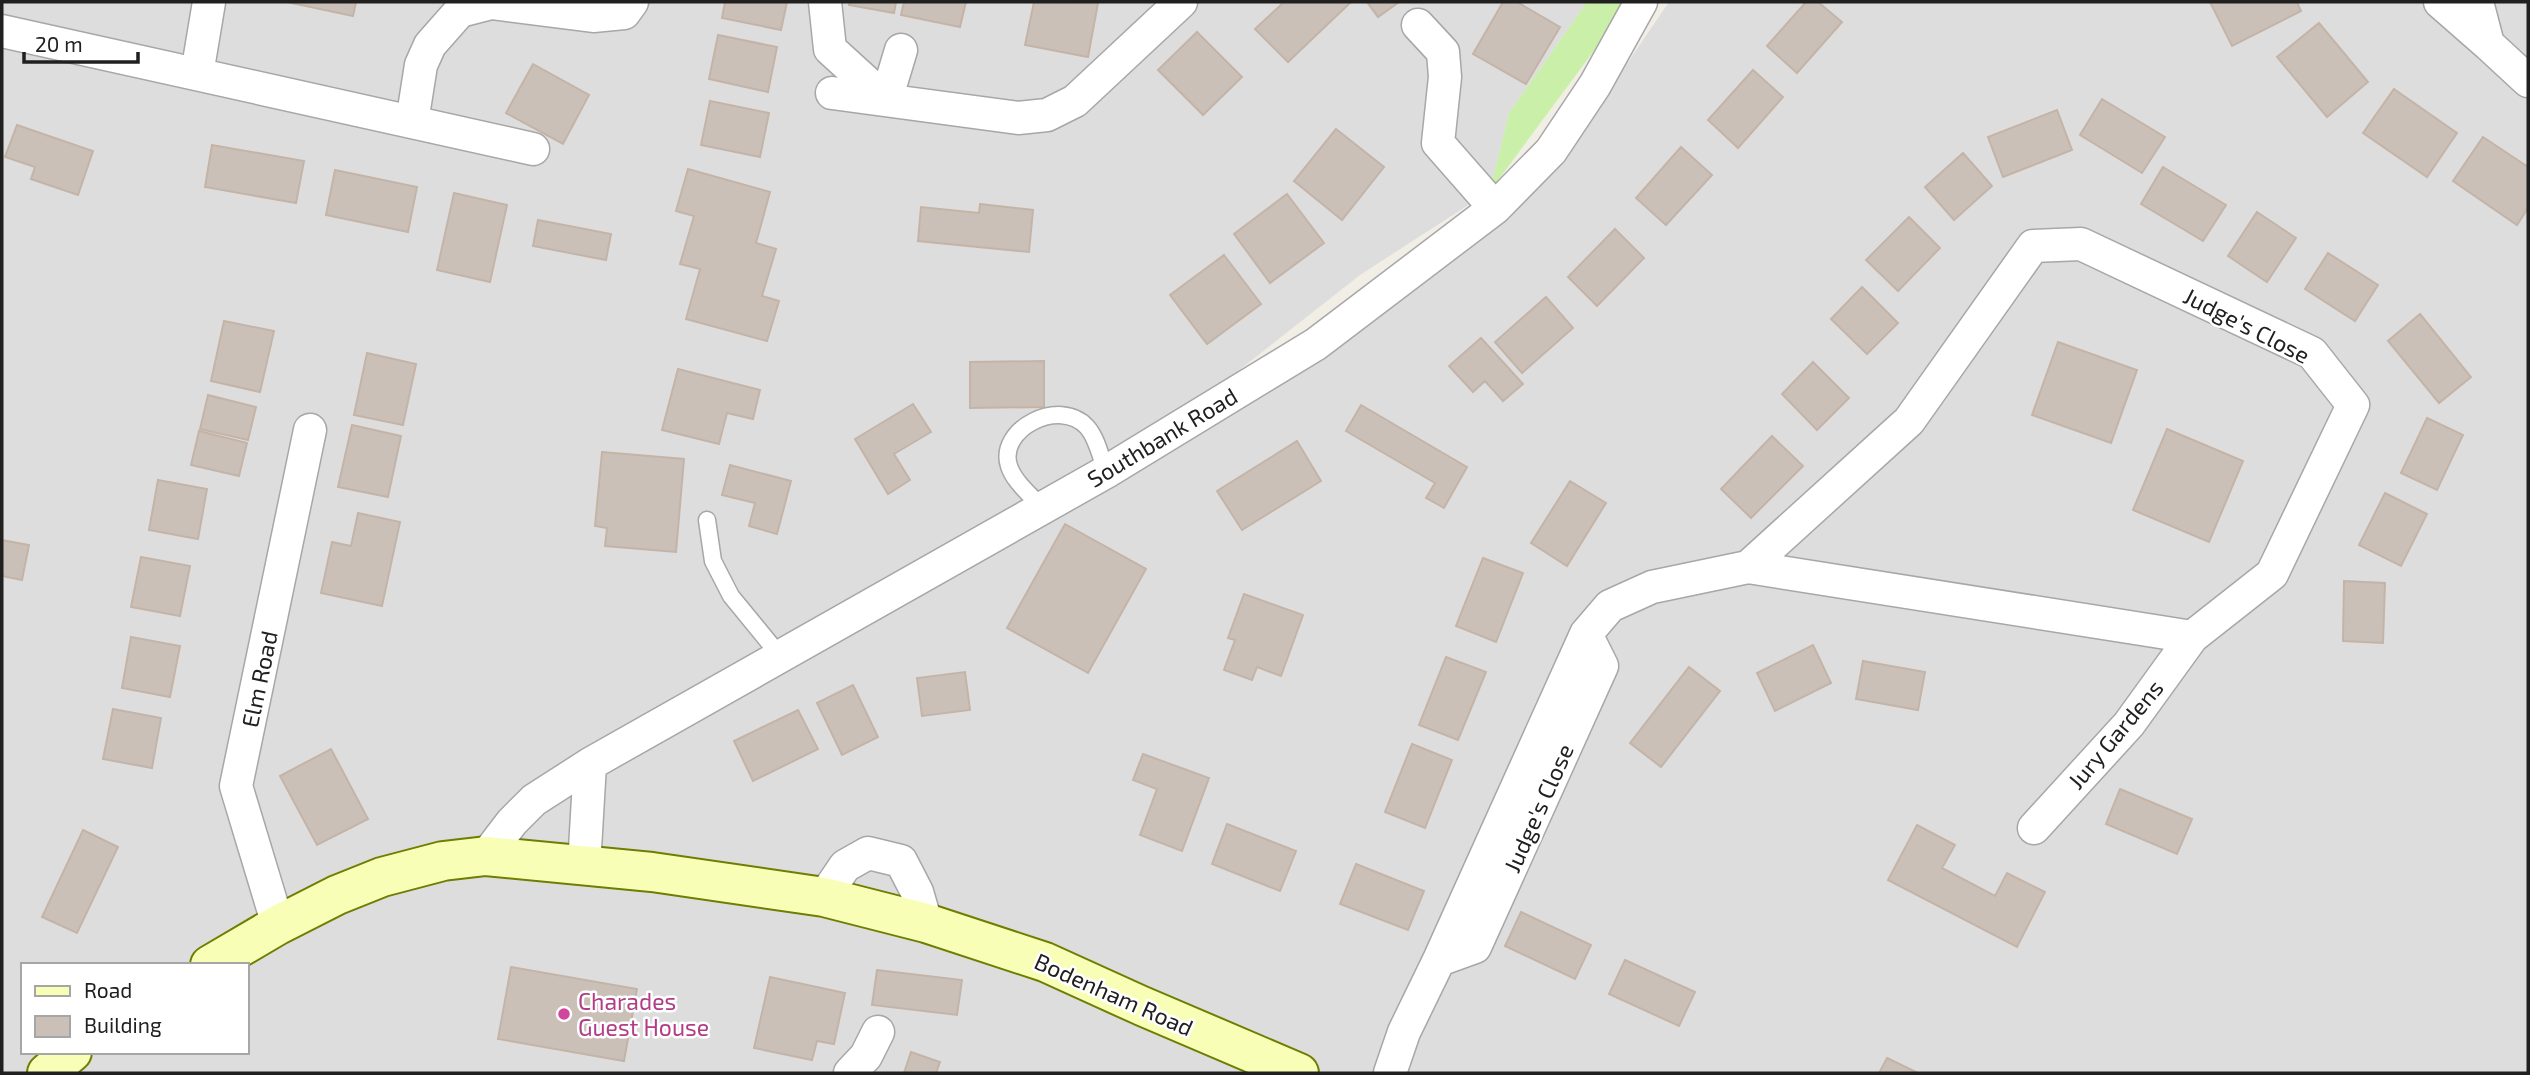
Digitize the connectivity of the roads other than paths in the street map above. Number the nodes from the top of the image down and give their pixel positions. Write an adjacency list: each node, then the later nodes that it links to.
1 (209, 2): 12 (street)
2 (632, 2): 16 (street)
3 (825, 2): 15 (street)
4 (1181, 2): 15 (street)
5 (1642, 2): 18 (street, Southbank Road)
6 (2440, 2): 10 (street)
7 (2477, 2): 10 (street)
8 (1418, 25): 18 (street)
9 (2, 31): 12 (street)
10 (2488, 44): 13 (street)
11 (901, 50): 15 (street)
12 (197, 74): 16 (street)
13 (2528, 81)
14 (832, 93): 15 (street)
15 (886, 100)
16 (412, 122): 17 (street)
17 (533, 149)
18 (1495, 208): 20 (street, Southbank Road)
19 (310, 430): 32 (street, Elm Road)
20 (1106, 472): 21 (street, Southbank Road); 21 (lane)
21 (1042, 508): 25 (street, Southbank Road)
22 (707, 520): 25 (lane)
23 (1748, 567): 24 (street, Judge's Close); 24 (street, Judge's Close); 39 (street, Judge's Close)
24 (2192, 638): 27 (street, Jury Gardens)
25 (781, 657): 26 (street, Southbank Road)
26 (590, 765): 28 (street, Southbank Road); 29 (street)
27 (2034, 828)
28 (486, 856): 29 (street, Bodenham Road); 32 (street)
29 (584, 866): 30 (street, Bodenham Road)
30 (824, 897): 31 (street, Bodenham Road); 31 (street)
31 (926, 923): 38 (street, Bodenham Road)
32 (278, 925): 33 (street)
33 (213, 963)
34 (878, 1032): 37 (street)
35 (70, 1054): 36 (street)
36 (47, 1073)
37 (850, 1073)
38 (1299, 1073)
39 (1390, 1073)

